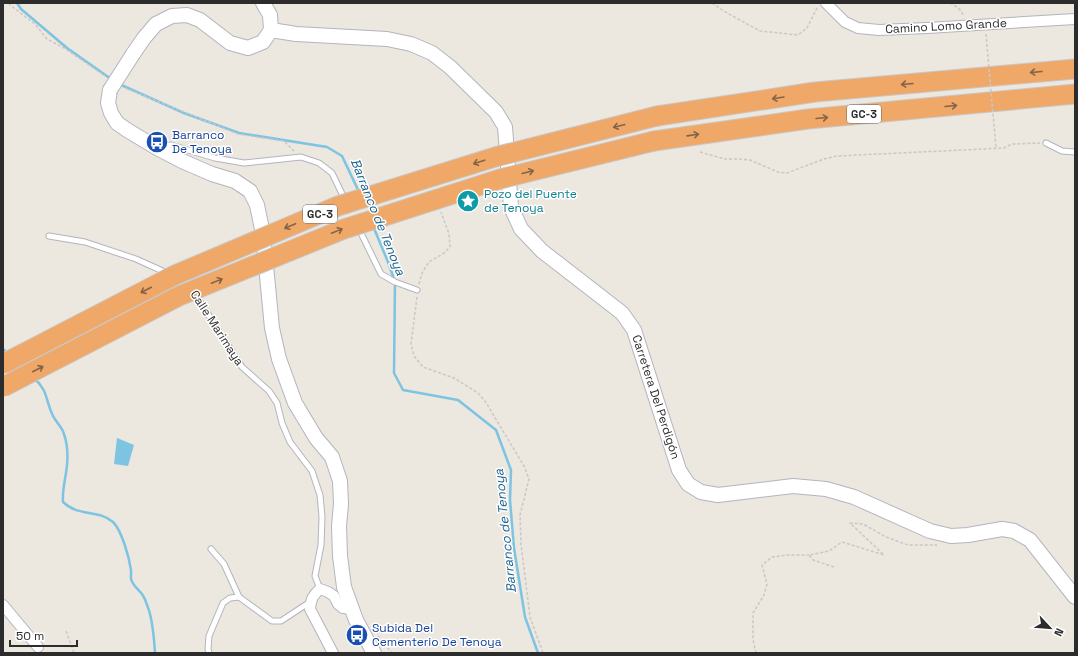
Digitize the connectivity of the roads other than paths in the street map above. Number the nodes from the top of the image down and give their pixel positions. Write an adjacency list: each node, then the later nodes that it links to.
1 (263, 3): 4 (street)
2 (826, 3): 3 (street, Camino Lomo Grande)
3 (1075, 20)
4 (271, 30): 8 (street, bridge); 21 (street, Carretera Del Perdigón)
5 (1075, 69): 16 (highway, GC-3, one-way to 16, bridge)
6 (1075, 94): 17 (highway, GC-3, one-way to 6, bridge)
7 (1046, 143): 9 (lane)
8 (156, 148): 10 (lane); 24 (street)
9 (1075, 152)
10 (350, 209)
11 (353, 216): 15 (lane)
12 (49, 236): 13 (lane)
13 (179, 278)
14 (191, 288): 19 (lane, Calle Marimaya)
15 (417, 290)
16 (3, 364)
17 (3, 387)
18 (211, 549): 20 (lane)
19 (320, 590): 22 (street); 24 (street)
20 (239, 597): 22 (lane); 26 (lane)
21 (1075, 597)
22 (311, 601): 27 (street)
23 (3, 606): 25 (street)
24 (352, 609): 28 (street)
25 (38, 647)
26 (209, 653)
27 (333, 653)
28 (374, 653)

